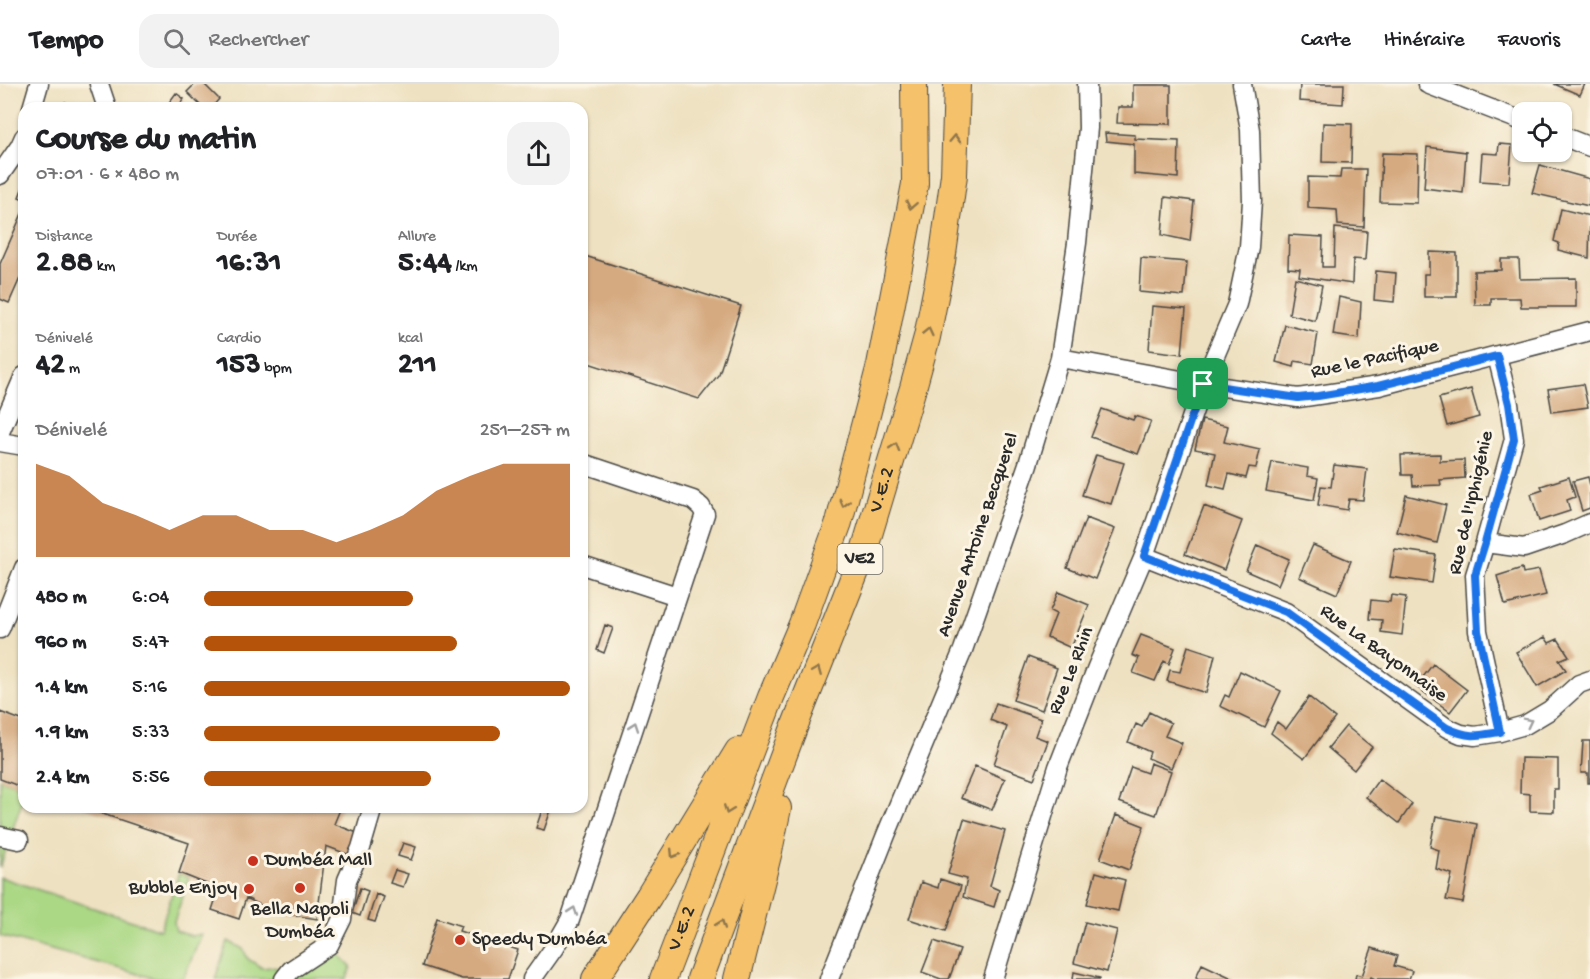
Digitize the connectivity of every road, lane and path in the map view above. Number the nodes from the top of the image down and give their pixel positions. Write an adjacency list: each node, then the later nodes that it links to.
1 (39, 84): 8 (street)
2 (99, 84): 9 (street)
3 (914, 84): 32 (highway, V.E.2 / VE2, one-way to 32)
4 (957, 84): 33 (highway, V.E.2 / VE2, one-way to 4)
5 (1087, 84): 17 (street, Avenue Antoine Becquerel)
6 (1242, 84): 18 (street, Rue Le Rhin)
7 (1427, 84): 10 (street)
8 (34, 102)
9 (105, 102)
10 (1512, 117)
11 (1572, 140): 12 (street)
12 (1590, 147)
13 (18, 149): 14 (street)
14 (0, 176)
15 (1590, 331): 16 (street, Rue le Pacifique)
16 (1497, 356): 18 (street, Rue le Pacifique); 25 (street, Rue de l'Iphigénie)
17 (1059, 358): 18 (street, Rue le Pacifique); 44 (street, Avenue Antoine Becquerel)
18 (1203, 384): 26 (street, Rue Le Rhin)
19 (18, 390): 20 (street)
20 (0, 432)
21 (0, 442): 22 (street)
22 (18, 445)
23 (588, 464): 29 (street)
24 (1590, 523): 25 (street)
25 (1485, 543): 34 (street, Rue de l'Iphigénie)
26 (1144, 556): 34 (street, Rue La Bayonnaise); 45 (street, Rue Le Rhin)
27 (588, 567): 29 (street)
28 (18, 583): 30 (street)
29 (677, 596): 39 (street, one-way to 29)
30 (0, 629)
31 (1590, 680): 34 (street, Rue La Bayonnaise, one-way to 31)
32 (771, 697): 40 (highway, one-way to 40); 41 (highway, V.E.2 / VE2, one-way to 41)
33 (795, 725): 42 (highway, V.E.2 / VE2, one-way to 33); 43 (highway)
34 (1500, 732)
35 (371, 813): 38 (street)
36 (0, 836): 37 (street)
37 (19, 840)
38 (284, 979)
39 (532, 979)
40 (595, 979)
41 (663, 979)
42 (700, 979)
43 (737, 979)
44 (829, 979)
45 (993, 979)

